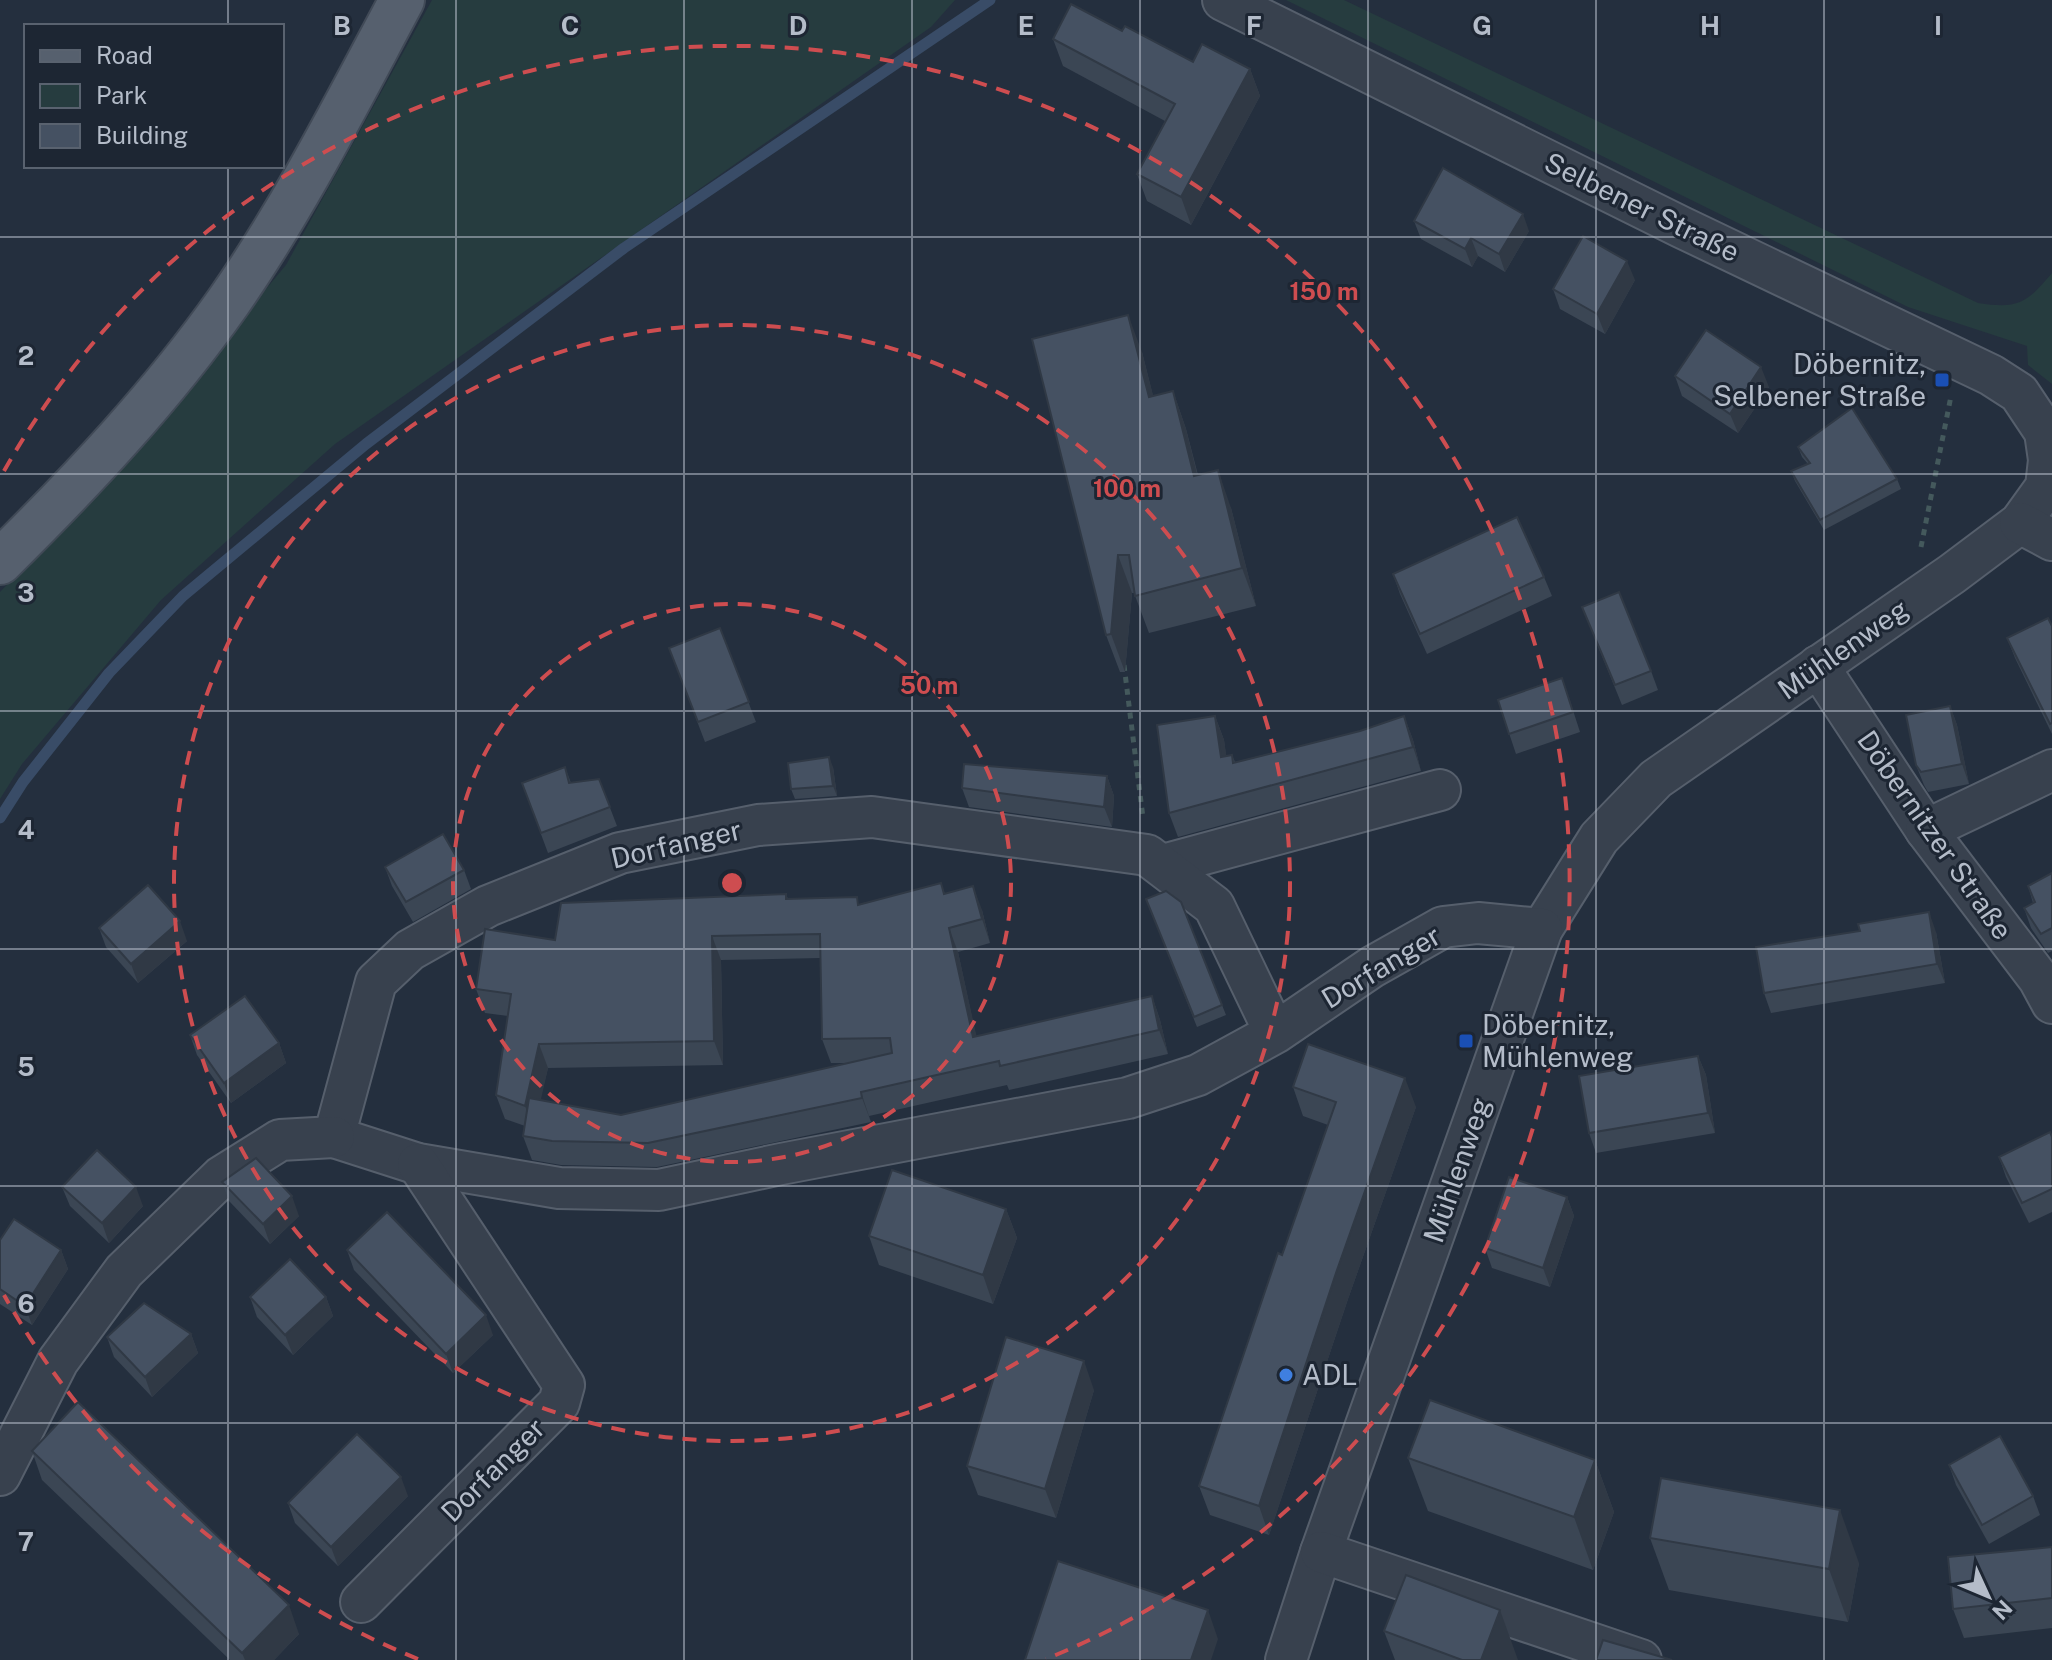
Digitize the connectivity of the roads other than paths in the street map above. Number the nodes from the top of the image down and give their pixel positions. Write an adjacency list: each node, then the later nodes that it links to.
1 (402, 0): 5 (main road)
2 (1223, 0): 3 (street, Selbener Straße)
3 (2048, 429): 4 (street, Mühlenweg)
4 (2036, 531): 6 (street, Mühlenweg)
5 (0, 562)
6 (1818, 666): 9 (street, Döbernitzer Straße); 11 (street, Mühlenweg)
7 (2052, 770): 9 (street)
8 (1440, 790): 10 (street, Dorfanger)
9 (1926, 830): 12 (street, Döbernitzer Straße)
10 (1155, 860): 13 (street); 14 (street, Dorfanger)
11 (1542, 929): 13 (street, Dorfanger); 17 (street, Mühlenweg)
12 (2052, 1003)
13 (1275, 1033): 15 (street, Dorfanger)
14 (334, 1137): 15 (street, Dorfanger); 16 (street, Dorfanger)
15 (418, 1164): 18 (street, Dorfanger)
16 (0, 1475)
17 (1321, 1552): 19 (street, Mühlenweg); 20 (street)
18 (361, 1602)
19 (1286, 1660)
20 (1641, 1660)

